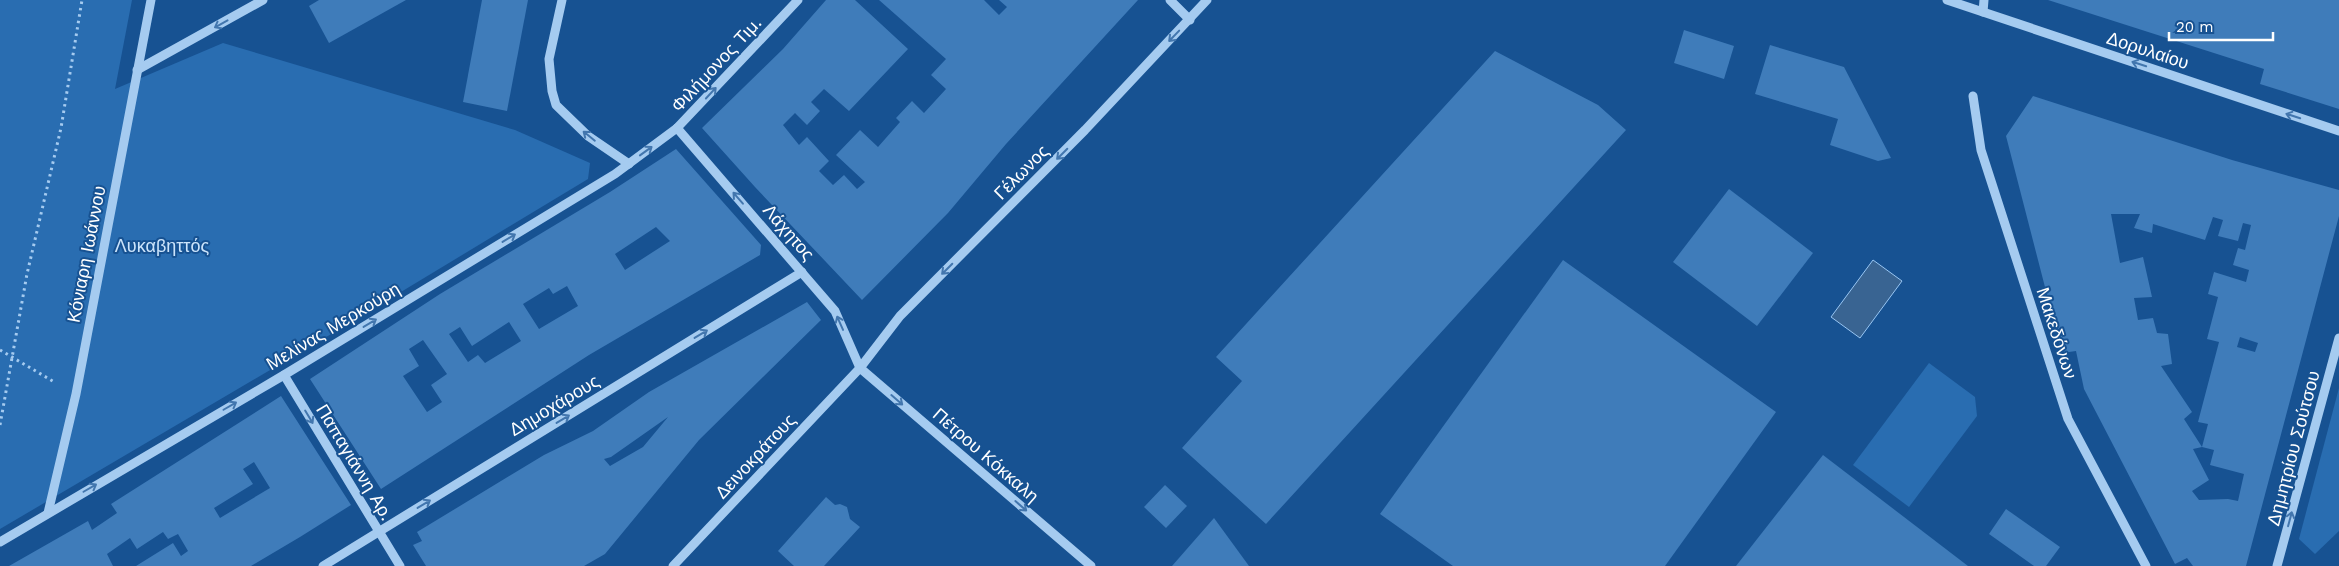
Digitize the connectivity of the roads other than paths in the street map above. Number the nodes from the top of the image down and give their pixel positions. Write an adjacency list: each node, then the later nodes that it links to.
1 (151, 0): 11 (street, Κόνιαρη Ιωάννου)
2 (263, 0): 11 (street, one-way to 11)
3 (562, 0): 15 (street, one-way to 3)
4 (798, 0): 13 (street, Φιλήμονος Τιμ., one-way to 4)
5 (1170, 0): 10 (street)
6 (1207, 0): 10 (street, Γέλωνος)
7 (1947, 0): 9 (street, Δορυλαίου)
8 (1984, 0): 9 (street)
9 (1983, 12): 14 (street, Δορυλαίου, one-way to 9)
10 (1190, 20): 18 (street, Γέλωνος, one-way to 18)
11 (137, 70): 20 (street, Κόνιαρη Ιωάννου)
12 (1973, 96): 27 (street, Μακεδόνων)
13 (677, 128): 15 (street, Μελίνας Μερκούρη, one-way to 13); 16 (street, Λάχητος, one-way to 13)
14 (2339, 131)
15 (629, 164): 19 (street, Μελίνας Μερκούρη, one-way to 15)
16 (802, 272): 18 (street, Λάχητος, one-way to 16); 21 (street, Δημοχάρους, one-way to 16)
17 (2339, 338): 28 (street, Δημητρίου Σούτσου, one-way to 17)
18 (860, 368): 25 (street, Δεινοκράτους); 26 (street, Πέτρου Κόκκαλη, one-way to 26)
19 (284, 375): 20 (street, Μελίνας Μερκούρη, one-way to 19); 21 (street, Παπαγιάννη Αρ., one-way to 21)
20 (48, 513): 22 (street, Μελίνας Μερκούρη)
21 (379, 532): 23 (street, Δημοχάρους); 24 (street, Παπαγιάννη Αρ.)
22 (0, 542)
23 (323, 566)
24 (400, 566)
25 (673, 566)
26 (1091, 566)
27 (2146, 566)
28 (2277, 566)

